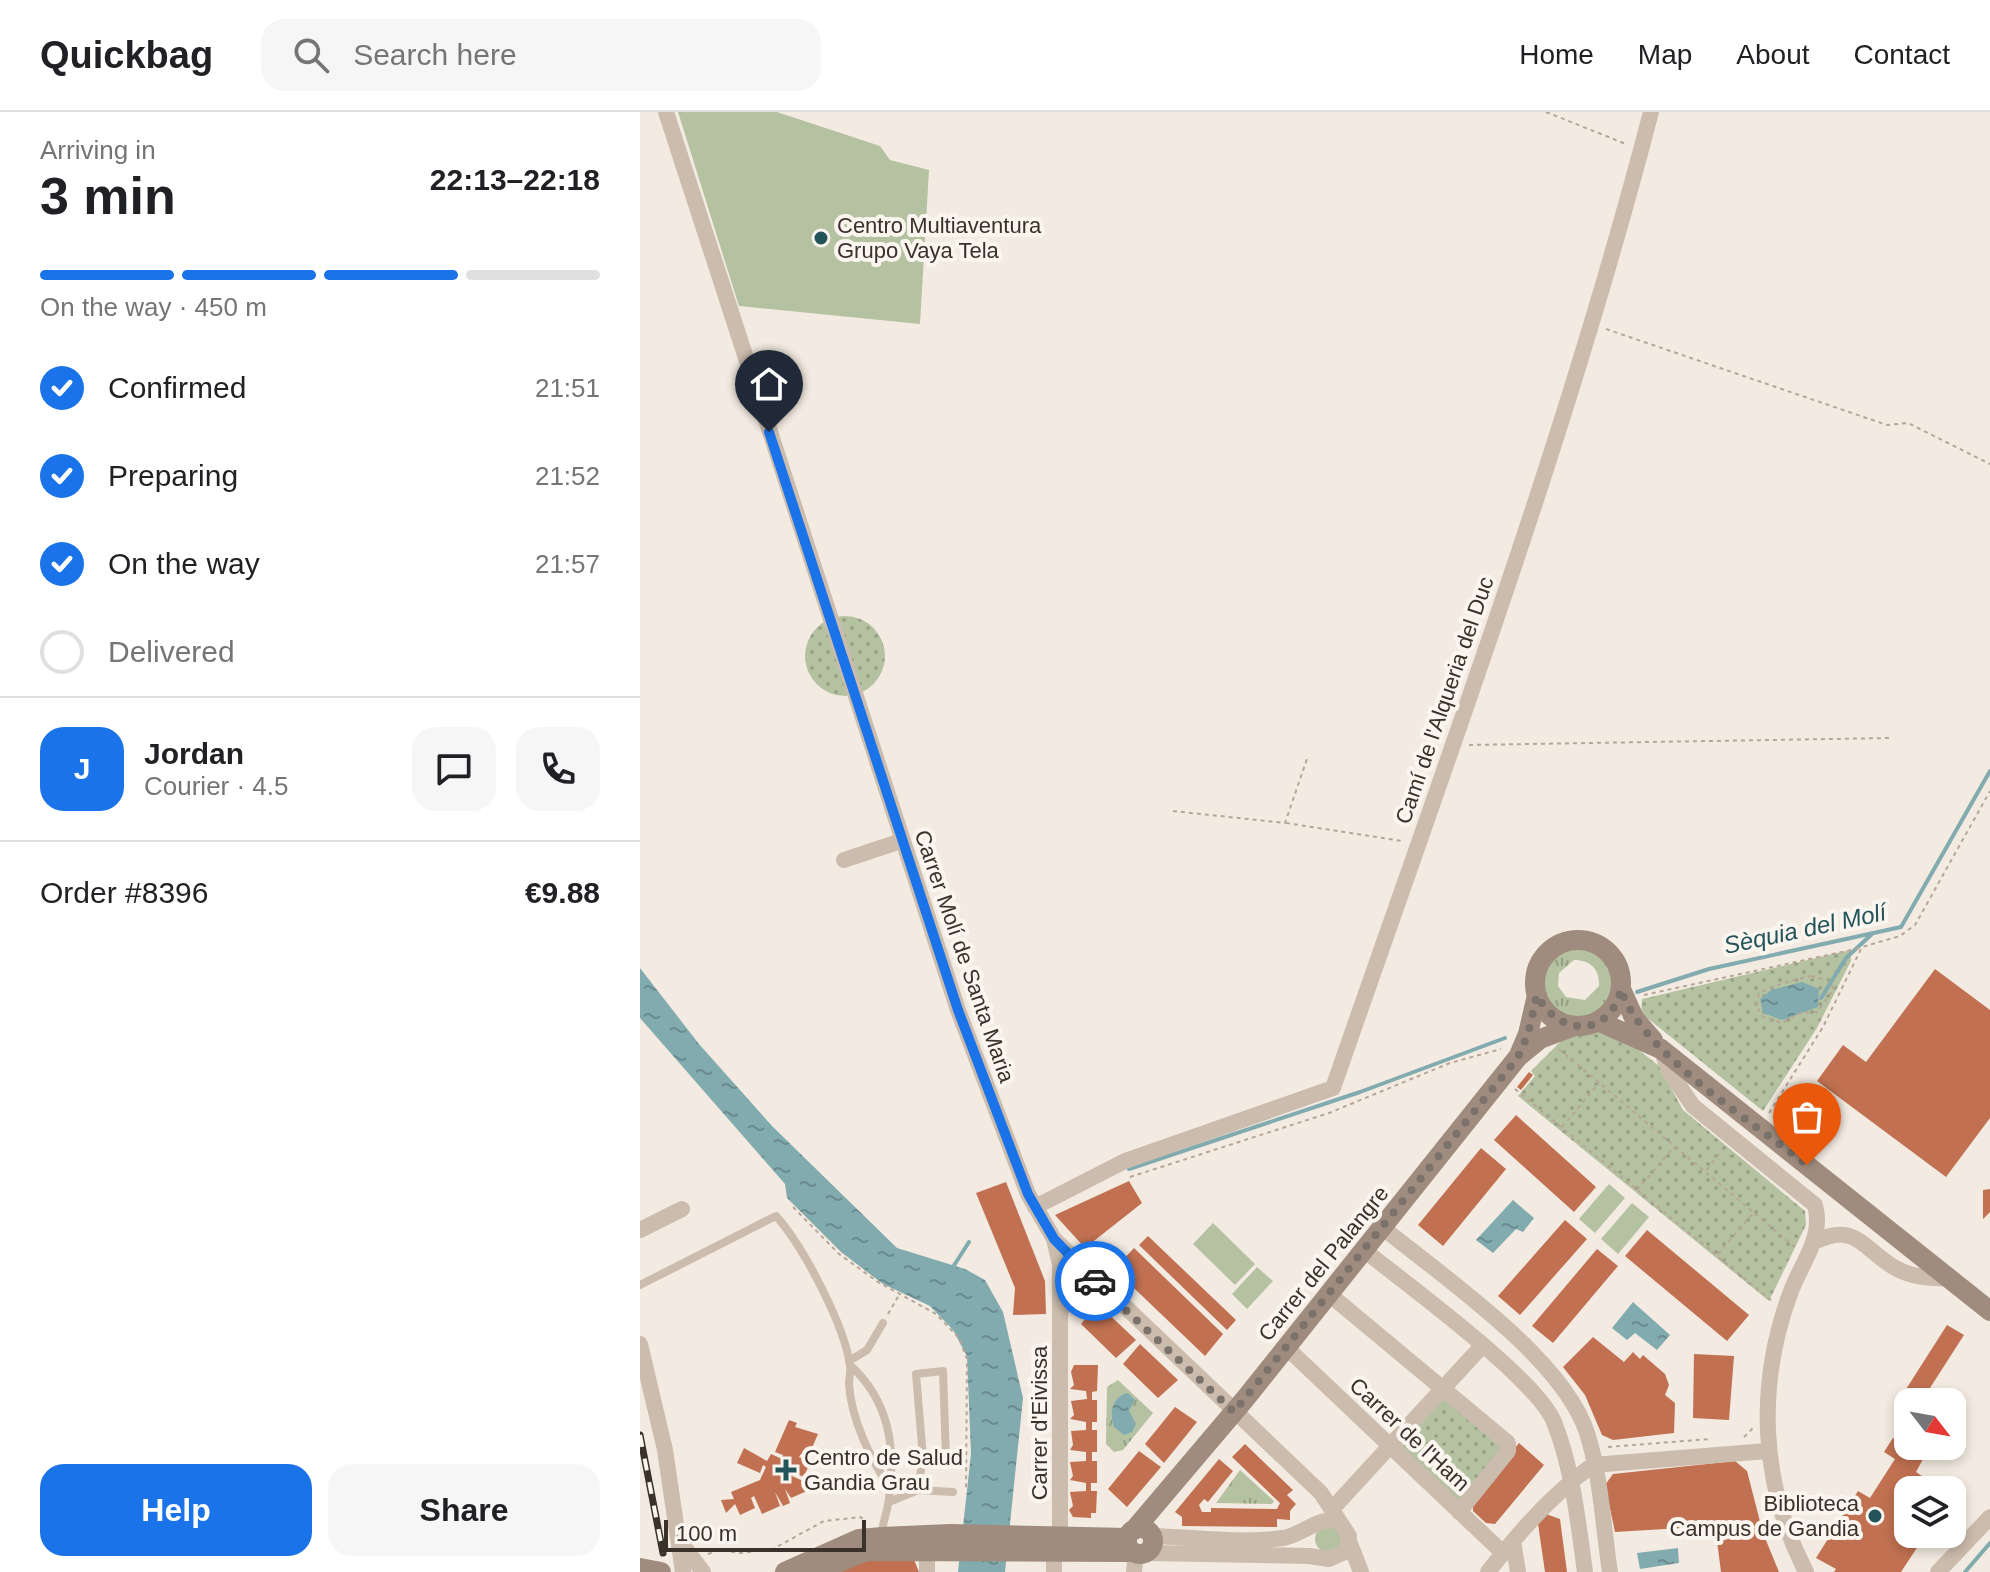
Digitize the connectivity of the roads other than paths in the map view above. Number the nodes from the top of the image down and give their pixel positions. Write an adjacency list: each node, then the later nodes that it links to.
1 (666, 112): 3 (street, Carrer Molí de Santa Maria)
2 (1651, 112): 12 (street, Camí de l'Alqueria del Duc)
3 (901, 841): 4 (street); 12 (street, Carrer Molí de Santa Maria)
4 (844, 860)
5 (1537, 995): 6 (street); 8 (street); 9 (street, Carrer del Palangre)
6 (1622, 995): 7 (street); 10 (street)
7 (1600, 1022): 8 (street); 10 (street)
8 (1575, 1026): 9 (street)
9 (1527, 1048): 14 (street, Carrer del Palangre)
10 (1661, 1049): 11 (street); 20 (street)
11 (1815, 1205): 16 (street); 18 (street)
12 (1035, 1207): 17 (street, Carrer d'Eivissa)
13 (682, 1209): 15 (street)
14 (1382, 1227): 19 (street, Carrer del Palangre); 36 (street)
15 (640, 1230)
16 (1852, 1235): 18 (street); 20 (street)
17 (1054, 1239): 22 (street, Carrer d'Eivissa); 24 (street, Carrer d'Eivissa)
18 (1816, 1241): 34 (street)
19 (1364, 1250): 23 (street, Carrer del Palangre); 28 (street)
20 (1947, 1278): 25 (street)
21 (640, 1285): 30 (lane)
22 (1104, 1289): 24 (street); 32 (street, Carrer d'Eivissa)
23 (1329, 1294): 29 (street, Carrer del Palangre); 31 (street)
24 (1061, 1310): 50 (street, Carrer d'Eivissa)
25 (1990, 1311)
26 (883, 1323): 30 (lane)
27 (640, 1344): 53 (street)
28 (1482, 1346): 31 (street); 37 (street)
29 (1287, 1348): 32 (street, Carrer del Palangre); 33 (street, Carrer de l'Ham)
30 (850, 1363): 39 (lane); 39 (lane)
31 (1444, 1387): 33 (street); 43 (street)
32 (1234, 1412): 38 (street, Carrer d'Eivissa); 52 (street, Carrer del Palangre)
33 (1390, 1446): 43 (street, Carrer de l'Ham); 44 (street)
34 (1767, 1451): 36 (street); 70 (street)
35 (923, 1457): 35 (lane); 40 (lane)
36 (1593, 1465): 37 (street); 69 (street)
37 (1572, 1480): 51 (street); 68 (street)
38 (1307, 1483): 44 (street, Carrer d'Eivissa); 46 (street)
39 (890, 1488): 42 (lane)
40 (918, 1490): 41 (lane); 42 (lane)
41 (953, 1492)
42 (889, 1502): 47 (lane)
43 (1459, 1512): 51 (street, Carrer de l'Ham)
44 (1337, 1515): 46 (street); 48 (street)
45 (1990, 1517): 71 (street)
46 (1314, 1527): 52 (street); 55 (street)
47 (882, 1537): 49 (street); 60 (street)
48 (1349, 1541): 55 (street); 65 (street)
49 (951, 1542): 50 (street); 54 (street)
50 (1057, 1543): 52 (street); 63 (street, Carrer d'Eivissa)
51 (1508, 1547): 66 (street); 67 (street)
52 (1137, 1548): 55 (street)
53 (684, 1550): 57 (street); 58 (street); 59 (street)
54 (927, 1550): 61 (street); 62 (street)
55 (1324, 1558): 64 (street)
56 (640, 1568): 57 (street)
57 (661, 1572)
58 (683, 1572)
59 (703, 1572)
60 (785, 1572)
61 (816, 1572)
62 (927, 1572)
63 (1054, 1572)
64 (1343, 1572)
65 (1361, 1572)
66 (1488, 1572)
67 (1518, 1572)
68 (1585, 1572)
69 (1610, 1572)
70 (1806, 1572)
71 (1938, 1572)

